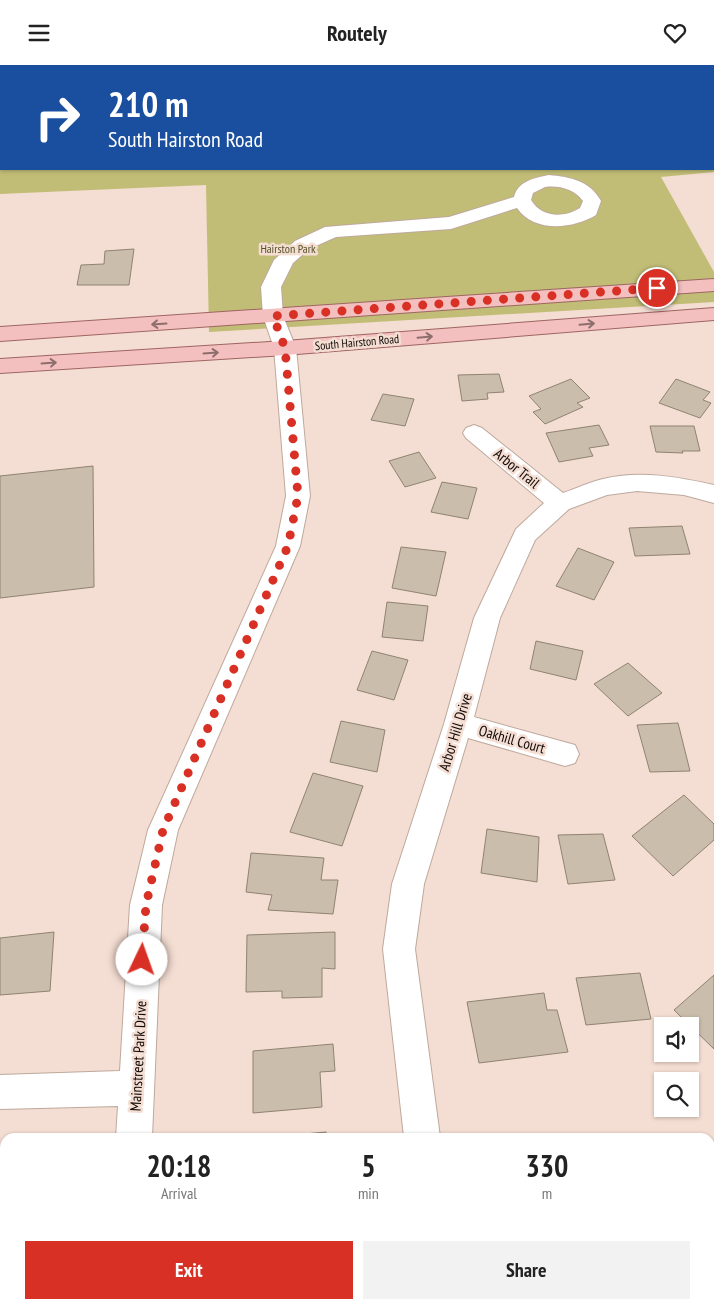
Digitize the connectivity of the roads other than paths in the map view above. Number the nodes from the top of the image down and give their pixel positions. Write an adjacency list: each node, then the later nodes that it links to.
1 (522, 200): 4 (street, Mainstreet Park Drive)
2 (714, 285): 4 (main road)
3 (714, 313): 6 (main road, South Hairston Road, one-way to 3)
4 (273, 316): 5 (main road, one-way to 5); 6 (street, Mainstreet Park Drive)
5 (0, 334)
6 (285, 348): 7 (main road, South Hairston Road, one-way to 6); 13 (street, Mainstreet Park Drive)
7 (0, 366)
8 (474, 433): 10 (street, Arbor Trail)
9 (714, 494): 10 (street, Arbor Hill Drive)
10 (560, 503): 11 (street, Arbor Hill Drive)
11 (458, 724): 12 (street, Oakhill Court); 16 (street, Arbor Hill Drive)
12 (565, 754)
13 (136, 1088): 14 (street); 15 (street, Mainstreet Park Drive)
14 (0, 1091)
15 (134, 1133)
16 (422, 1133)

